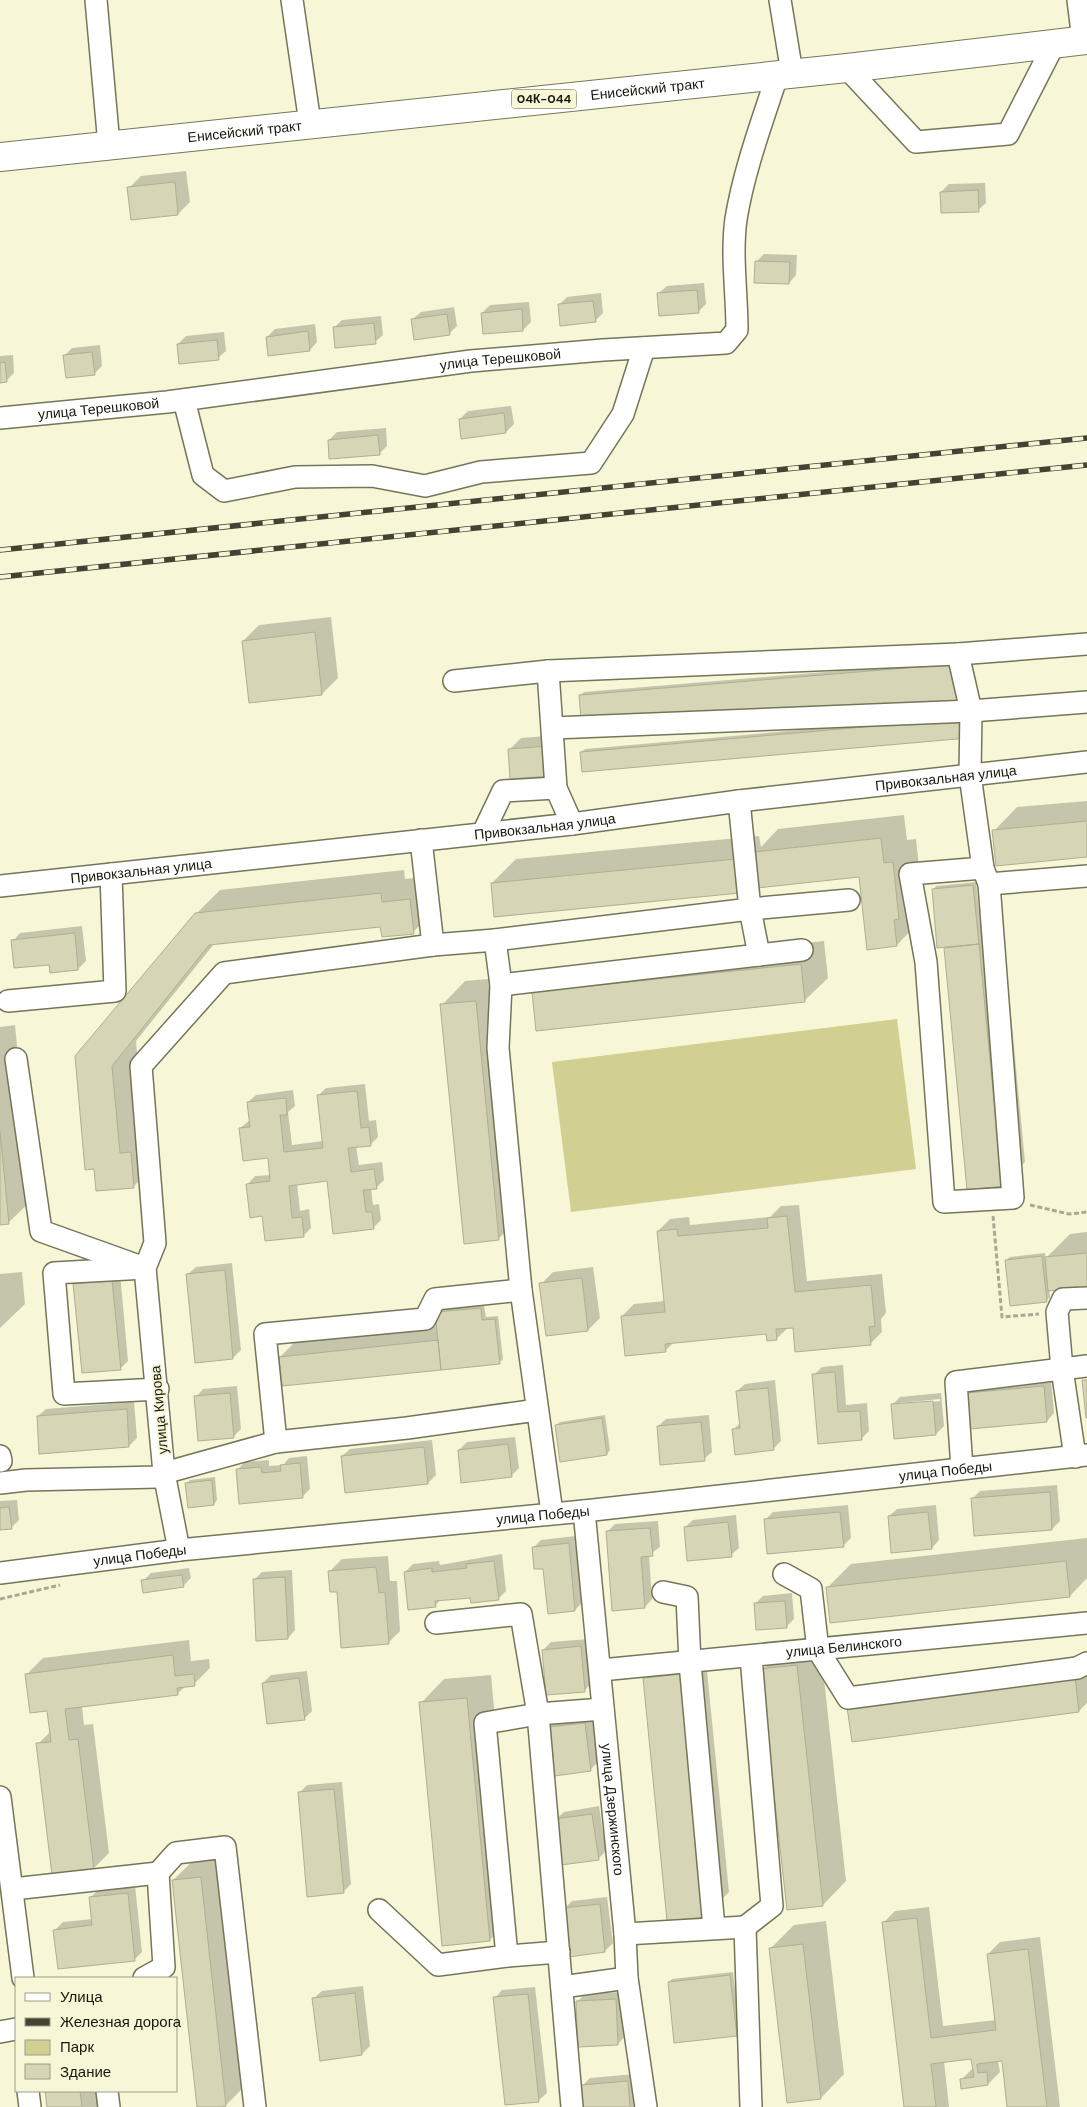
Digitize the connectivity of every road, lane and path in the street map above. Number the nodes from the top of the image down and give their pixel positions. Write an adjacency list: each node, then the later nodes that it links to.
1 (96, 0): 10 (street)
2 (292, 0): 9 (street)
3 (780, 0): 8 (street)
4 (1078, 0): 5 (street)
5 (1085, 40): 6 (main road, Енисейский тракт / 04К-044)
6 (1054, 44): 7 (main road, Енисейский тракт / 04К-044); 7 (street)
7 (847, 68): 8 (main road, Енисейский тракт / 04К-044)
8 (784, 74): 9 (main road, Енисейский тракт / 04К-044); 12 (street, улица Терешковой)
9 (310, 123): 10 (main road, Енисейский тракт / 04К-044)
10 (109, 145): 11 (main road, Енисейский тракт / 04К-044)
11 (0, 157)
12 (644, 348): 13 (street, улица Терешковой); 13 (street)
13 (184, 400): 14 (street, улица Терешковой)
14 (0, 418)
15 (1087, 644): 16 (street)
16 (958, 654): 17 (street); 20 (street)
17 (548, 671): 18 (street); 21 (street)
18 (454, 681)
19 (1087, 702): 20 (street)
20 (971, 711): 21 (street); 23 (street)
21 (553, 728): 24 (street)
22 (1087, 762): 23 (street, Привокзальная улица)
23 (970, 775): 25 (street, Привокзальная улица); 30 (street)
24 (556, 788): 26 (street); 27 (street)
25 (739, 801): 26 (street, Привокзальная улица); 34 (street)
26 (572, 824): 27 (street, Привокзальная улица)
27 (483, 833): 28 (street, Привокзальная улица)
28 (421, 840): 29 (street, Привокзальная улица); 36 (street)
29 (111, 874): 32 (street, Привокзальная улица); 40 (street)
30 (986, 876): 31 (street); 42 (street); 43 (street)
31 (1087, 876)
32 (0, 886)
33 (848, 900): 34 (street)
34 (750, 909): 35 (street); 38 (street)
35 (495, 940): 36 (street); 39 (street)
36 (433, 945): 45 (street)
37 (802, 950): 38 (street)
38 (759, 955): 39 (street)
39 (502, 985): 46 (street)
40 (8, 1001)
41 (16, 1059): 45 (street)
42 (1013, 1198): 43 (street); 44 (path)
43 (992, 1199): 48 (path)
44 (1087, 1212)
45 (145, 1268): 51 (street, улица Кирова); 51 (street)
46 (520, 1290): 52 (street); 53 (street)
47 (1087, 1298): 48 (street)
48 (1057, 1312): 50 (street)
49 (1087, 1366): 50 (street)
50 (1062, 1369): 55 (street); 57 (street)
51 (158, 1389): 58 (street, улица Кирова)
52 (537, 1410): 53 (street); 61 (street)
53 (276, 1442): 58 (street)
54 (0, 1456): 56 (street)
55 (1081, 1456): 57 (street, улица Победы)
56 (1, 1461)
57 (962, 1468): 60 (street, улица Победы)
58 (164, 1473): 59 (street); 62 (street, улица Кирова)
59 (0, 1483)
60 (584, 1511): 61 (street, улица Победы); 72 (street, улица Дзержинского)
61 (552, 1514): 62 (street, улица Победы)
62 (178, 1550): 63 (street, улица Победы)
63 (0, 1573)
64 (784, 1574): 68 (street)
65 (663, 1592): 71 (street)
66 (436, 1623): 74 (street)
67 (1087, 1623): 68 (street, улица Белинского)
68 (818, 1650): 69 (street, улица Белинского); 70 (street)
69 (751, 1657): 71 (street, улица Белинского); 79 (street)
70 (1087, 1662)
71 (690, 1663): 72 (street, улица Белинского); 80 (street)
72 (601, 1670): 73 (street, улица Дзержинского)
73 (603, 1709): 74 (street); 81 (street, улица Дзержинского)
74 (538, 1714): 82 (street); 83 (street)
75 (0, 1797): 77 (street)
76 (158, 1873): 77 (street); 85 (street); 94 (street)
77 (13, 1889): 84 (street)
78 (380, 1910): 83 (street)
79 (745, 1927): 80 (street); 97 (street)
80 (714, 1928): 81 (street)
81 (625, 1934): 86 (street, улица Дзержинского)
82 (559, 1952): 83 (street); 87 (street)
83 (507, 1956)
84 (23, 1977)
85 (146, 1977)
86 (627, 1978): 87 (street); 96 (street, улица Дзержинского)
87 (562, 1987): 95 (street)
88 (15, 2029): 89 (street)
89 (0, 2032)
90 (28, 2092): 92 (street)
91 (107, 2092): 93 (street)
92 (30, 2107)
93 (109, 2107)
94 (255, 2107)
95 (572, 2107)
96 (646, 2107)
97 (752, 2107)

